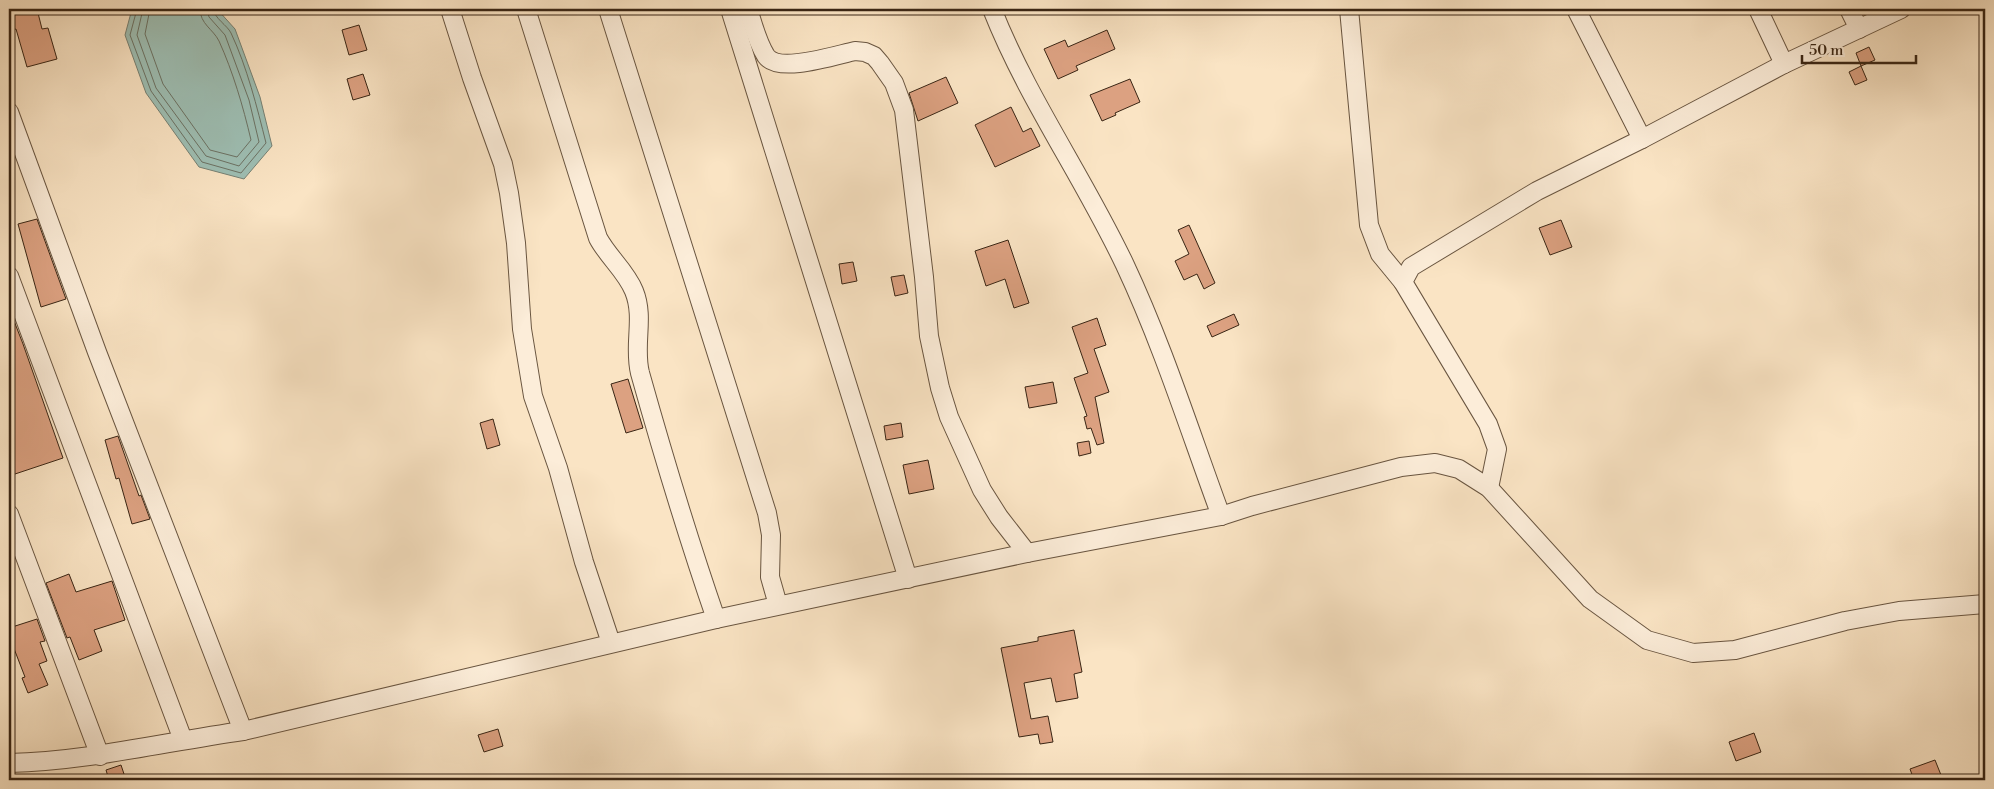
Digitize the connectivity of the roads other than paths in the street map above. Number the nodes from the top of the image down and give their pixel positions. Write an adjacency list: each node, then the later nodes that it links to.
1 (450, 9): 26 (street)
2 (526, 9): 25 (street)
3 (608, 9): 24 (street)
4 (730, 9): 22 (street)
5 (748, 9): 21 (street)
6 (992, 9): 20 (street)
7 (1349, 9): 17 (street)
8 (1576, 9): 15 (street)
9 (1758, 9): 13 (street)
10 (1849, 9): 12 (street)
11 (1901, 9): 12 (street)
12 (1859, 29): 13 (street)
13 (1784, 64): 15 (street)
14 (9, 112): 27 (street)
15 (1642, 139): 17 (street)
16 (9, 276): 28 (street)
17 (1403, 282): 18 (street)
18 (1489, 488): 20 (street); 23 (street)
19 (9, 514): 29 (street)
20 (1221, 516): 21 (street)
21 (1027, 553): 22 (street)
22 (908, 578): 24 (street)
23 (1985, 604)
24 (778, 606): 25 (street)
25 (716, 619): 26 (street)
26 (611, 643): 27 (street)
27 (243, 731): 28 (street)
28 (183, 740): 29 (street)
29 (100, 756): 30 (street)
30 (9, 764)

